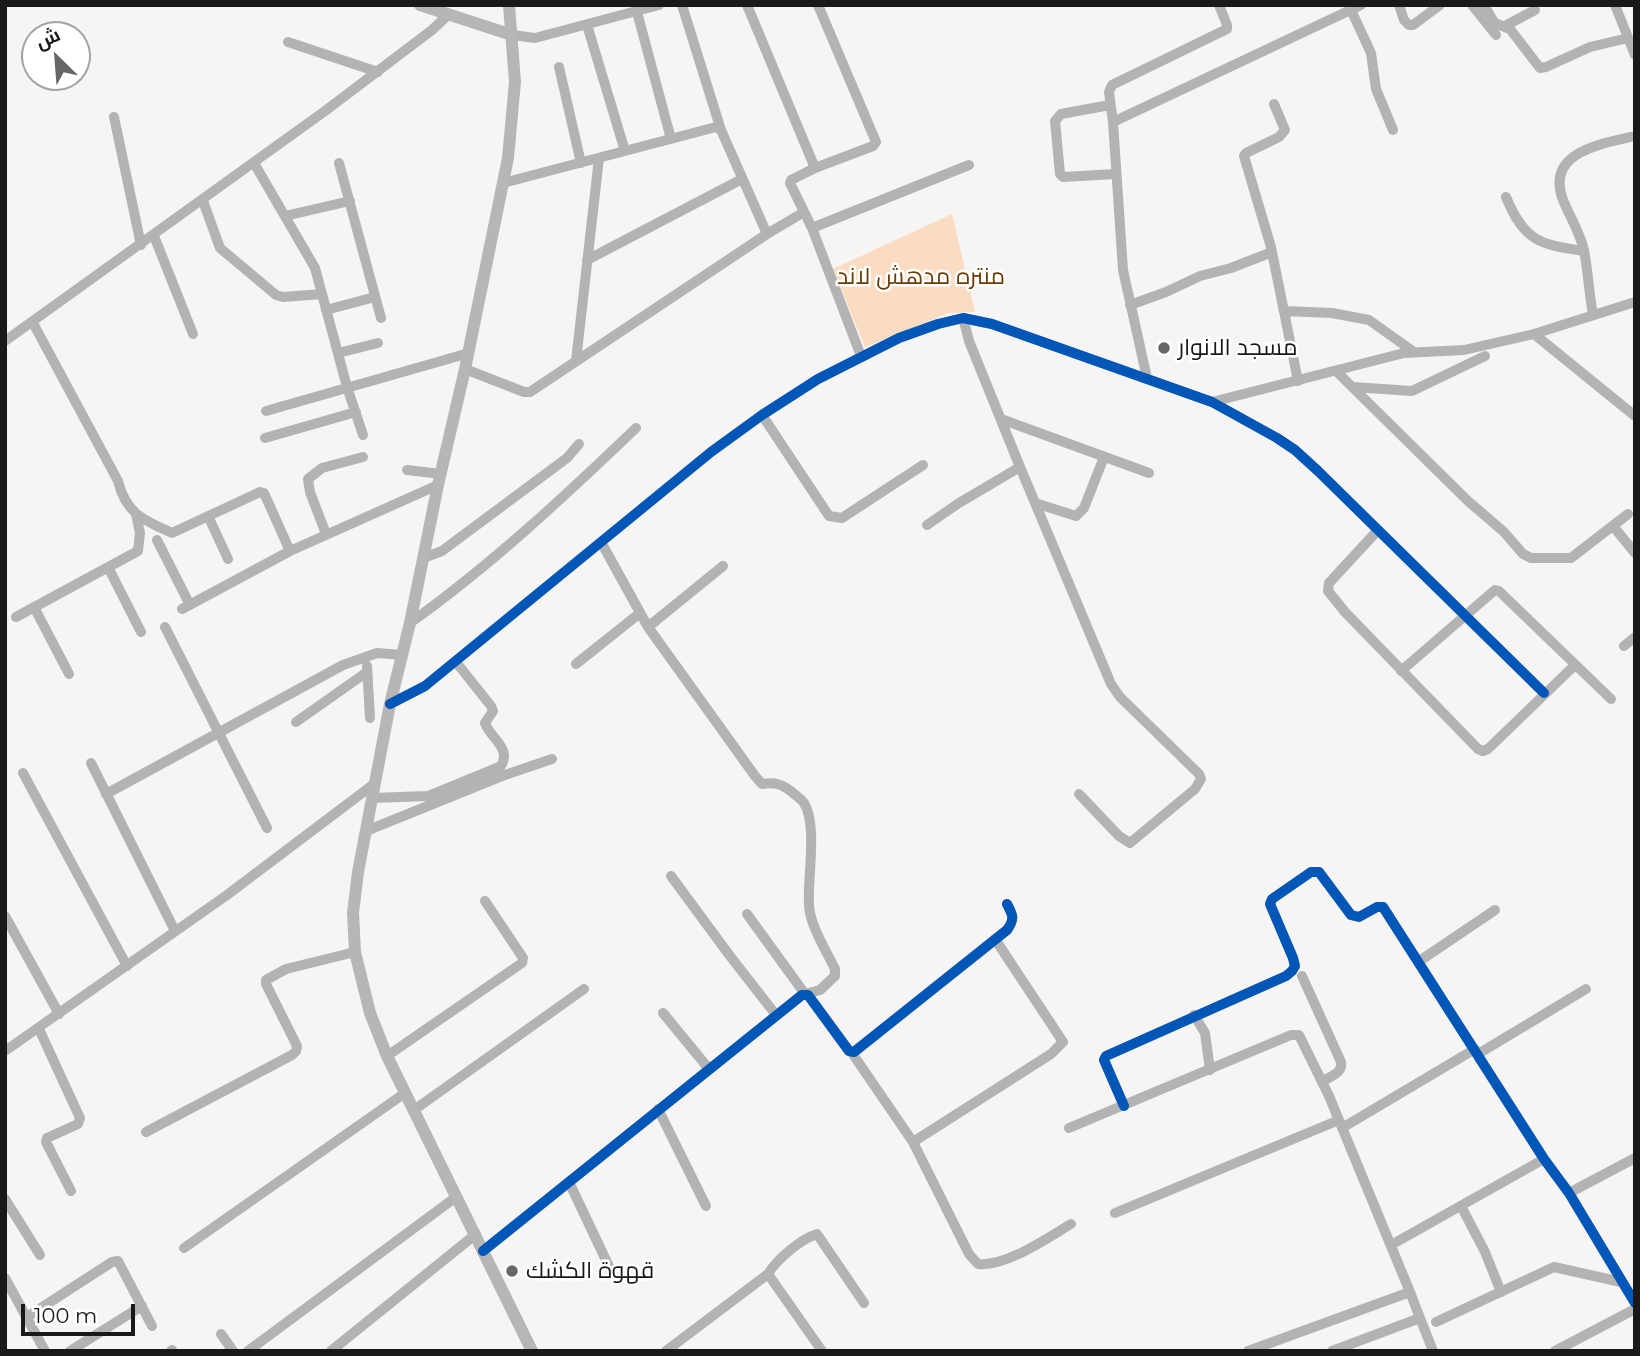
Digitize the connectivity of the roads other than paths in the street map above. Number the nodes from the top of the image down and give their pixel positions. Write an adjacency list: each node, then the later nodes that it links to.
1 (419, 5): 17 (main road)
2 (509, 5): 21 (main road)
3 (659, 5): 16 (street)
4 (682, 5): 32 (street)
5 (747, 5): 42 (street)
6 (818, 5): 42 (street)
7 (1219, 5): 29 (street)
8 (1362, 5): 14 (street)
9 (1399, 5): 10 (street)
10 (1440, 5)
11 (1472, 5): 18 (street)
12 (1484, 5): 18 (street)
13 (1615, 5): 23 (street)
14 (1351, 10): 31 (street); 33 (street)
15 (1535, 10): 20 (street)
16 (637, 12): 19 (street); 35 (street)
17 (449, 14): 21 (main road); 27 (street)
18 (1489, 21): 20 (street); 22 (street)
19 (587, 25): 21 (street); 36 (street)
20 (1505, 26): 23 (street)
21 (513, 35): 45 (main road)
22 (1496, 36)
23 (1630, 39): 25 (street)
24 (288, 42): 27 (street)
25 (1635, 55)
26 (559, 67): 40 (street)
27 (378, 72): 38 (street)
28 (1274, 104): 55 (street)
29 (1110, 105): 31 (street); 43 (street)
30 (114, 117): 54 (street)
31 (1113, 122): 43 (street)
32 (721, 130): 35 (street); 44 (street)
33 (1393, 131)
34 (1635, 136): 56 (street)
35 (671, 138): 36 (street)
36 (625, 151): 37 (street)
37 (598, 158): 40 (street); 57 (street)
38 (254, 163): 47 (street); 50 (street)
39 (340, 163): 48 (street)
40 (581, 163): 45 (street)
41 (969, 165): 51 (street)
42 (815, 168): 49 (street)
43 (1115, 174): 61 (street)
44 (742, 179): 52 (street); 57 (street)
45 (503, 183): 74 (main road)
46 (1506, 197): 56 (street)
47 (203, 201): 53 (street); 58 (street)
48 (350, 201): 50 (street); 59 (street)
49 (804, 212): 51 (street); 52 (street)
50 (285, 216): 58 (street)
51 (812, 228): 75 (street)
52 (767, 234): 77 (street)
53 (154, 236): 54 (street); 68 (street)
54 (141, 245): 67 (street)
55 (1272, 251): 61 (street); 63 (street)
56 (1584, 251): 64 (street)
57 (587, 260): 77 (street)
58 (322, 294): 62 (street)
59 (375, 297): 62 (street); 65 (street)
60 (1635, 302): 64 (street)
61 (1130, 304): 80 (street)
62 (326, 310): 73 (street)
63 (1284, 311): 72 (street); 81 (street)
64 (1593, 315): 69 (street)
65 (381, 318)
66 (963, 318): 75 (street); 80 (street); 89 (street)
67 (33, 323): 70 (street); 102 (street)
68 (193, 334)
69 (1534, 334): 72 (street); 88 (street)
70 (5, 341)
71 (378, 343): 73 (street)
72 (1414, 352): 79 (street)
73 (338, 353): 82 (street)
74 (469, 353): 78 (main road); 82 (street)
75 (861, 356): 87 (street)
76 (1485, 356): 83 (street)
77 (576, 361): 78 (street)
78 (465, 369): 100 (main road)
79 (1336, 371): 81 (street); 83 (street)
80 (1147, 379): 84 (street)
81 (1298, 381): 84 (street)
82 (347, 387): 85 (street); 86 (street)
83 (1353, 387): 106 (street)
84 (1212, 402): 107 (street)
85 (266, 411)
86 (356, 412): 91 (street); 92 (street)
87 (762, 415): 96 (street); 111 (street)
88 (1635, 416)
89 (1001, 419): 95 (street); 97 (street)
90 (636, 428): 123 (street)
91 (363, 435)
92 (265, 438)
93 (579, 444): 115 (street)
94 (363, 457): 109 (street)
95 (1104, 457): 99 (street); 101 (street)
96 (923, 465)
97 (1020, 467): 101 (street); 105 (street)
98 (407, 470): 100 (street)
99 (1149, 473)
100 (439, 480): 109 (street); 115 (main road)
101 (1035, 503): 148 (street)
102 (136, 514): 108 (street); 113 (street)
103 (1628, 514): 106 (street)
104 (208, 516): 108 (street); 114 (street); 116 (street)
105 (927, 525)
106 (1613, 526): 112 (street)
107 (1378, 530): 121 (street); 134 (street)
108 (172, 533): 110 (street)
109 (326, 534): 114 (street)
110 (158, 540): 113 (street); 114 (street)
111 (601, 541): 120 (street); 131 (street)
112 (1633, 546)
113 (138, 551): 118 (street)
114 (290, 551)
115 (423, 558): 123 (main road)
116 (228, 559)
117 (723, 566): 125 (street)
118 (108, 568): 119 (street); 126 (street)
119 (34, 607): 122 (street); 136 (street)
120 (640, 613): 125 (street); 132 (street)
121 (1465, 614): 133 (street); 134 (street); 137 (street)
122 (16, 617)
123 (410, 623): 129 (main road)
124 (165, 627): 142 (street)
125 (648, 627): 166 (street)
126 (141, 632)
127 (1635, 637): 128 (street)
128 (1624, 646)
129 (402, 655): 130 (street); 139 (main road)
130 (366, 656): 135 (street); 142 (street)
131 (456, 662): 139 (street); 149 (street)
132 (576, 664)
133 (1575, 665): 137 (street); 138 (street)
134 (1401, 671): 137 (street)
135 (367, 672): 140 (street); 141 (street)
136 (69, 674)
137 (1544, 693)
138 (1611, 699)
139 (390, 704): 146 (main road)
140 (370, 718)
141 (296, 722)
142 (218, 732): 147 (street); 150 (street)
143 (552, 758): 151 (street)
144 (91, 763): 147 (street)
145 (23, 774): 162 (street)
146 (374, 784): 149 (main road); 158 (street)
147 (106, 794): 158 (street)
148 (1079, 794)
149 (372, 798): 151 (main road)
150 (267, 828)
151 (366, 831): 160 (main road)
152 (671, 876): 169 (street)
153 (485, 901): 175 (street)
154 (1007, 904): 159 (street)
155 (1495, 910): 161 (street)
156 (747, 914): 166 (street)
157 (5, 916): 168 (street)
158 (176, 931): 162 (street)
159 (995, 939): 174 (street); 186 (street)
160 (355, 952): 175 (main road); 185 (street)
161 (1418, 962): 170 (street); 173 (street)
162 (127, 966): 168 (street)
163 (1302, 976): 178 (street)
164 (584, 989): 182 (street)
165 (1586, 989): 173 (street)
166 (805, 994): 169 (street); 174 (street)
167 (663, 1013): 176 (street)
168 (59, 1014): 171 (street)
169 (776, 1015): 176 (street)
170 (1194, 1015): 177 (street); 180 (street)
171 (39, 1029): 172 (street); 190 (street)
172 (7, 1046)
173 (1477, 1052): 183 (street); 188 (street)
174 (852, 1054): 186 (street)
175 (387, 1055): 179 (main road)
176 (709, 1069): 181 (street)
177 (1210, 1070): 178 (street); 180 (street)
178 (1323, 1082): 183 (street)
179 (405, 1093): 182 (main road); 200 (street)
180 (1124, 1106): 184 (street)
181 (659, 1109): 189 (street); 194 (street)
182 (414, 1110): 192 (main road)
183 (1341, 1124): 196 (street); 199 (street)
184 (1069, 1128)
185 (146, 1132)
186 (913, 1142): 197 (street)
187 (1635, 1158): 191 (street)
188 (1544, 1159): 191 (street); 195 (street)
189 (569, 1182): 201 (street); 204 (street)
190 (71, 1191)
191 (1569, 1193): 206 (street)
192 (456, 1197): 198 (main road); 220 (street)
193 (5, 1199): 202 (street)
194 (706, 1206)
195 (1461, 1206): 199 (street); 208 (street)
196 (1115, 1213)
197 (1071, 1224)
198 (476, 1234): 201 (main road); 221 (street)
199 (1391, 1245): 207 (street)
200 (184, 1248)
201 (483, 1251): 222 (main road)
202 (40, 1255)
203 (768, 1274): 209 (street); 223 (street); 224 (street)
204 (613, 1275)
205 (5, 1278): 212 (street)
206 (1620, 1282): 208 (street); 210 (street)
207 (1410, 1292): 213 (street); 225 (street)
208 (1501, 1292): 214 (street)
209 (864, 1303)
210 (1634, 1303): 228 (street)
211 (142, 1306): 212 (street); 215 (street); 218 (street)
212 (27, 1317): 217 (street)
213 (1420, 1318): 226 (street); 227 (street)
214 (1436, 1322)
215 (152, 1325)
216 (220, 1334): 219 (street)
217 (45, 1351)
218 (70, 1351)
219 (233, 1351)
220 (248, 1351)
221 (331, 1351)
222 (533, 1351)
223 (666, 1351)
224 (821, 1351)
225 (1248, 1351)
226 (1332, 1351)
227 (1433, 1351)
228 (1555, 1351)

